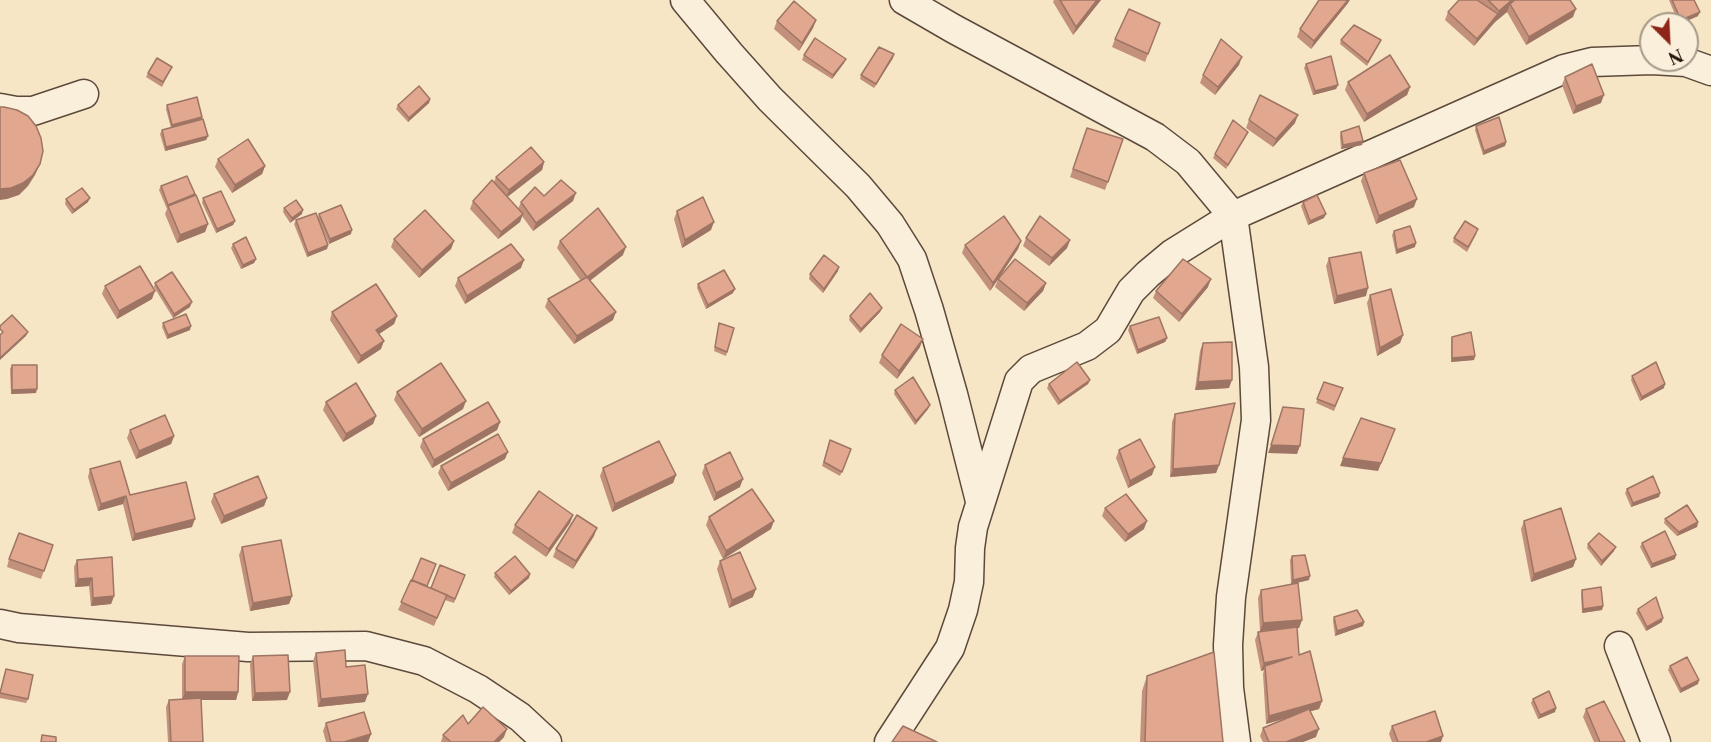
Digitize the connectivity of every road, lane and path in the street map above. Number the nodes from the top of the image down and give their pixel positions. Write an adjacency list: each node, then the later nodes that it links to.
1 (685, 0): 7 (street)
2 (904, 0): 6 (street)
3 (1711, 71): 6 (street)
4 (84, 94): 5 (street)
5 (0, 108)
6 (1233, 216): 7 (street); 12 (street)
7 (980, 501): 11 (street)
8 (0, 624): 10 (street)
9 (1619, 646): 13 (street)
10 (547, 742)
11 (889, 742)
12 (1236, 742)
13 (1656, 742)

